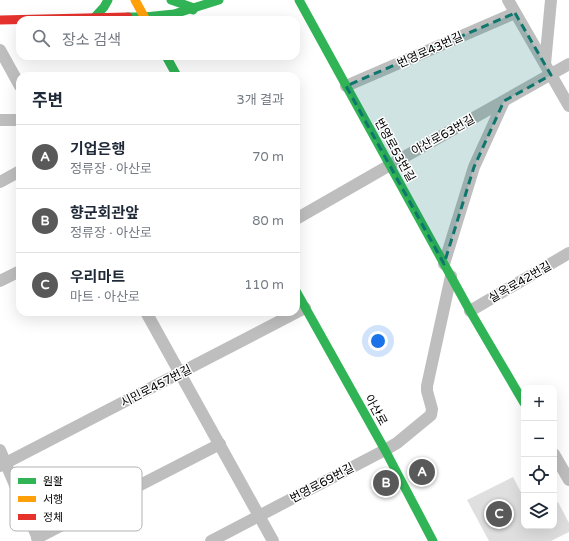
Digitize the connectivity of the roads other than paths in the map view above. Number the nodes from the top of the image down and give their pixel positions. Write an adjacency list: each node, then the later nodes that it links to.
1 (108, 0): 10 (street)
2 (135, 0): 11 (street)
3 (171, 0): 8 (street)
4 (219, 0): 8 (street)
5 (299, 0): 25 (street, 번영로53번길)
6 (508, 0): 9 (street)
7 (551, 0): 19 (street)
8 (194, 8): 12 (street); 13 (street)
9 (515, 13): 19 (street); 25 (street, 번영로43번길)
10 (95, 16)
11 (143, 16)
12 (162, 16)
13 (191, 16)
14 (0, 20): 15 (street)
15 (16, 20)
16 (0, 50): 24 (street)
17 (168, 60): 21 (street)
18 (178, 62): 22 (street)
19 (544, 64): 23 (street)
20 (569, 64): 23 (street, 아산로63번길)
21 (175, 72)
22 (176, 72)
23 (551, 75): 26 (street, 아산로63번길); 27 (street)
24 (16, 79)
25 (346, 86): 30 (street, 번영로53번길)
26 (504, 101): 30 (street, 아산로63번길); 35 (street)
27 (569, 106)
28 (0, 120): 29 (street)
29 (16, 120)
30 (390, 165): 33 (street, 아산로63번길); 35 (street, 번영로53번길)
31 (16, 173): 32 (street)
32 (0, 182)
33 (300, 217)
34 (569, 253): 42 (street, 실옥로42번길)
35 (444, 264): 37 (street, 번영로53번길)
36 (16, 273): 38 (street)
37 (451, 276): 42 (street, 번영로53번길); 49 (street, 번영로69번길)
38 (0, 281)
39 (300, 298): 40 (street, 아산로)
40 (306, 308): 41 (street, 시민로457번길); 49 (street, 아산로)
41 (300, 311)
42 (470, 311): 46 (street, 번영로53번길)
43 (148, 316): 45 (street)
44 (290, 316): 45 (street, 시민로457번길)
45 (180, 373): 47 (street); 51 (street, 시민로457번길)
46 (521, 398)
47 (220, 444): 54 (street); 55 (street)
48 (0, 450): 51 (street)
49 (385, 450): 55 (street, 번영로69번길); 60 (street, 아산로)
50 (556, 457): 53 (street)
51 (3, 465): 52 (street)
52 (10, 480)
53 (569, 480)
54 (142, 485)
55 (260, 516): 58 (street, 번영로69번길); 59 (street)
56 (53, 531): 57 (street)
57 (38, 539)
58 (211, 541)
59 (273, 541)
60 (433, 541)

